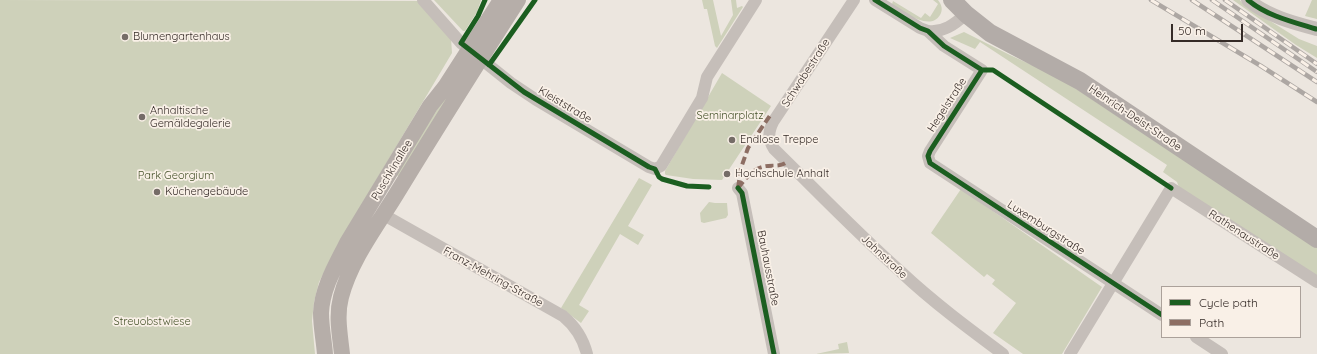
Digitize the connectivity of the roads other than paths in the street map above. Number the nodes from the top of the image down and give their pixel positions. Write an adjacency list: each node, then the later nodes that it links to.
1 (423, 0): 12 (street, Kleiststraße)
2 (501, 0): 12 (main road, Puschkinallee)
3 (518, 0): 12 (main road, Puschkinallee)
4 (756, 0): 12 (street, Kleiststraße)
5 (854, 0): 13 (street, Schwabestraße)
6 (875, 0): 11 (street)
7 (952, 0): 9 (main road, Heinrich-Deist-Straße)
8 (1248, 0): 10 (street)
9 (966, 14): 11 (street); 17 (main road, Heinrich-Deist-Straße)
10 (1317, 29)
11 (928, 31): 14 (street, Hegelstraße)
12 (475, 54): 16 (main road, Puschkinallee); 22 (main road, Puschkinallee)
13 (774, 149): 26 (street, Jahnstraße)
14 (930, 151): 19 (street, Luxemburgstraße)
15 (738, 188): 25 (street, Bauhausstraße)
16 (384, 215): 23 (main road, Puschkinallee); 24 (street, Franz-Mehring-Straße)
17 (1317, 239)
18 (1317, 282): 19 (street, Rathenaustraße)
19 (1113, 283): 20 (street, Luxemburgstraße); 27 (street)
20 (1161, 314)
21 (1198, 338): 28 (street)
22 (325, 354)
23 (342, 354)
24 (587, 354)
25 (774, 354)
26 (1003, 354)
27 (1070, 354)
28 (1222, 354)

